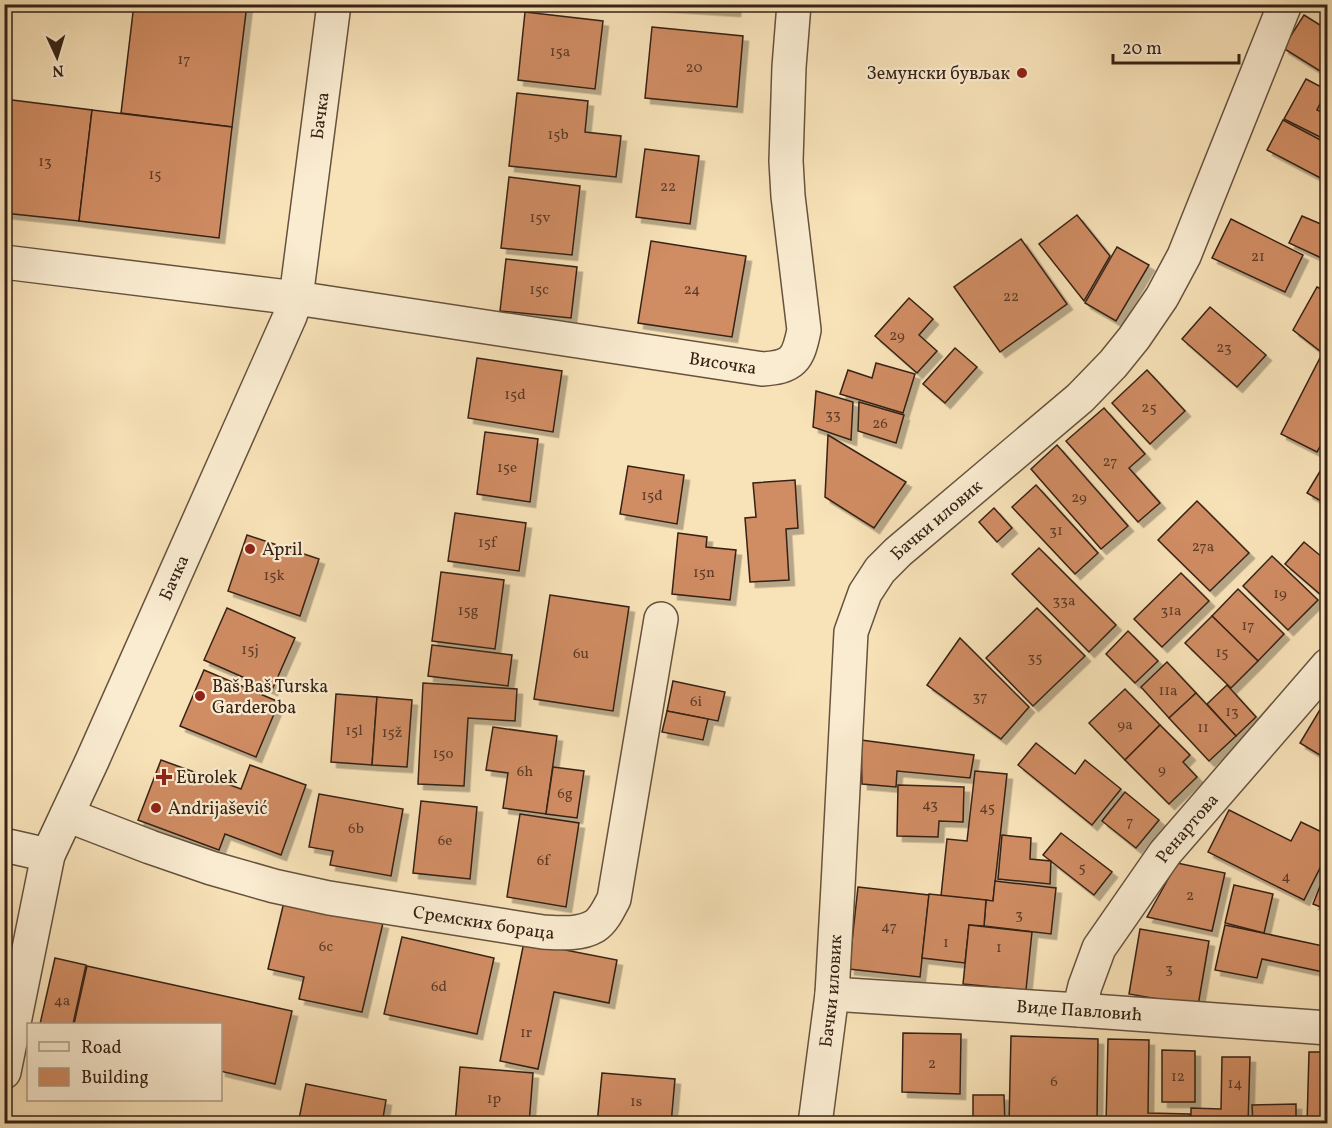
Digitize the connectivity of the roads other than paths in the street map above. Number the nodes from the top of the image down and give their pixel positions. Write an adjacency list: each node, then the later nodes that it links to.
1 (334, 4): 5 (street, Бачка)
2 (794, 4): 5 (street, Височка)
3 (1285, 4): 11 (street, Бачки иловик)
4 (4, 262): 5 (street)
5 (296, 298): 8 (street, Бачка)
6 (661, 619): 8 (street, Сремских бораца)
7 (1328, 665): 12 (street, Ренартова)
8 (67, 815): 10 (street, Бачка)
9 (4, 845): 10 (street)
10 (48, 855): 14 (street)
11 (831, 994): 12 (street, Виде Павловић); 15 (street, Бачки иловик)
12 (1079, 1010): 13 (street, Виде Павловић)
13 (1328, 1028)
14 (4, 1072)
15 (815, 1124)

